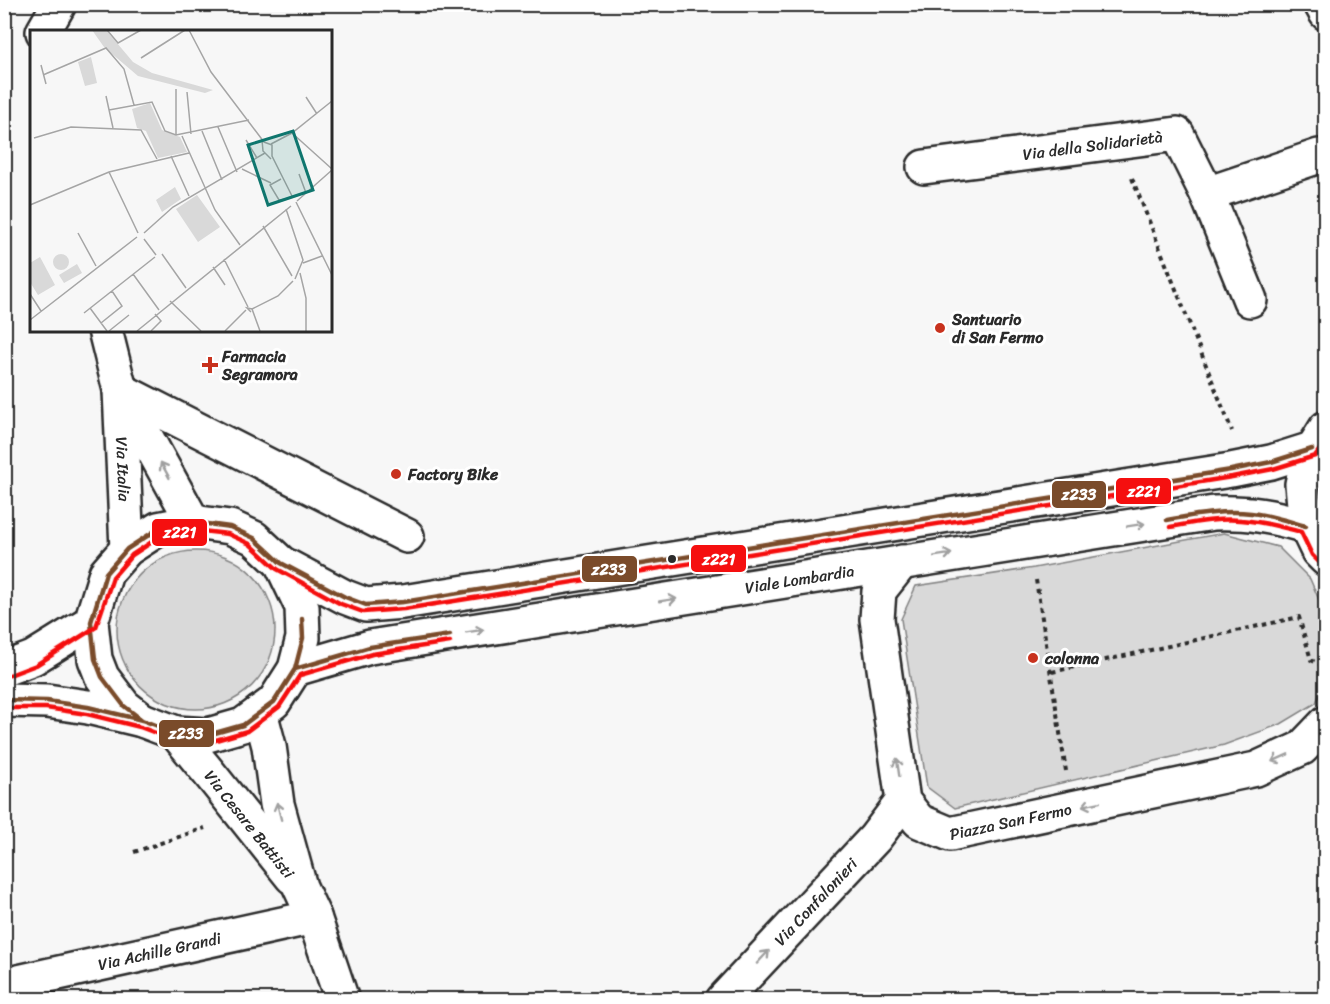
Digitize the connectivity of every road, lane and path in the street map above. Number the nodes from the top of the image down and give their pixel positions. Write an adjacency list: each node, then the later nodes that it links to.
1 (32, 4): 5 (main road)
2 (59, 4): 6 (main road)
3 (1321, 4): 4 (main road)
4 (1326, 13)
5 (41, 30)
6 (43, 30)
7 (1118, 142): 9 (main road, Via della Solidarietà); 10 (main road, Via della Solidarietà); 15 (path)
8 (1326, 156): 10 (main road)
9 (924, 167)
10 (1207, 194): 11 (main road)
11 (1250, 300)
12 (106, 332): 13 (main road, Via Italia)
13 (120, 390): 16 (main road, Via Italia, one-way to 13); 18 (main road); 20 (main road, Via Italia)
14 (1321, 431): 17 (main road); 23 (main road)
15 (1232, 432)
16 (193, 522): 20 (main road); 23 (main road)
17 (1306, 526): 19 (main road, Viale Lombardia, one-way to 17); 21 (main road)
18 (407, 536)
19 (1030, 541): 22 (main road, Viale Lombardia, one-way to 19); 28 (path)
20 (127, 549): 24 (main road)
21 (1326, 559)
22 (902, 562): 27 (main road, Viale Lombardia, one-way to 22); 34 (main road, one-way to 22)
23 (281, 563): 27 (main road)
24 (91, 622): 26 (main road); 31 (main road)
25 (1326, 667): 28 (path)
26 (4, 669)
27 (295, 669): 30 (main road)
28 (1052, 672): 35 (path)
29 (4, 700): 31 (main road)
30 (260, 712): 33 (main road); 36 (main road, Via Cesare Battisti, one-way to 30)
31 (142, 720): 33 (main road)
32 (1326, 723): 35 (main road, Piazza San Fermo, one-way to 35)
33 (176, 734): 36 (main road, Via Cesare Battisti)
34 (903, 801): 35 (main road, Piazza San Fermo); 40 (main road, Via Confalonieri, one-way to 34)
35 (1072, 808)
36 (300, 887): 37 (main road, Via Cesare Battisti)
37 (314, 917): 38 (main road, Via Achille Grandi); 39 (main road, Via Cesare Battisti)
38 (4, 985)
39 (342, 999)
40 (723, 999)

